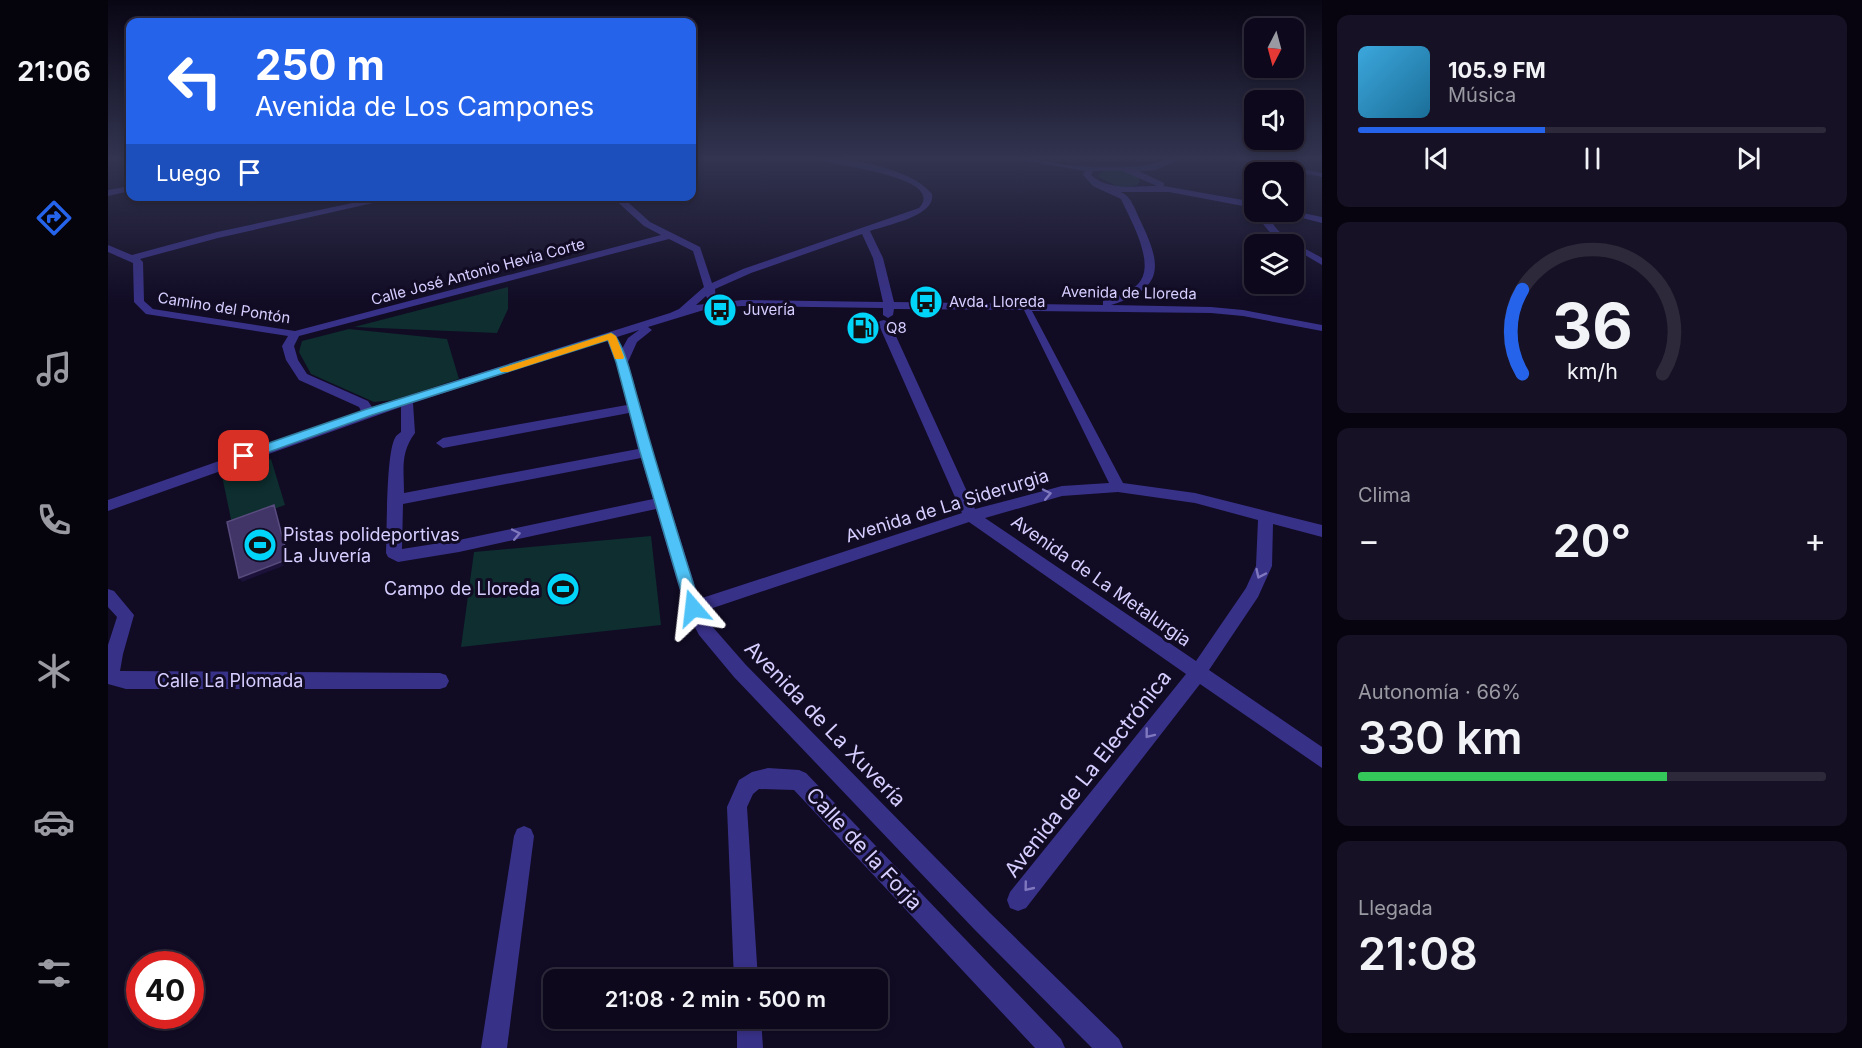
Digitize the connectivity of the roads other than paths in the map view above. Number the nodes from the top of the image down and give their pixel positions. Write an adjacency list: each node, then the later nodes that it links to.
1 (354, 206): 11 (street)
2 (626, 206): 9 (street)
3 (924, 206): 8 (street)
4 (1128, 206): 14 (street)
5 (1304, 216): 6 (street)
6 (1322, 220)
7 (1267, 222): 12 (street)
8 (864, 231): 13 (street); 17 (street)
9 (668, 236): 13 (street); 24 (street, Calle José Antonio Hevia Corte)
10 (108, 248): 11 (street)
11 (133, 258): 24 (street, Camino del Pontón)
12 (1322, 262)
13 (709, 288): 15 (street); 21 (street)
14 (1139, 290): 18 (street); 19 (street)
15 (725, 303): 16 (street, Avenida de Lloreda); 21 (street, Avenida de Lloreda)
16 (867, 305): 17 (street, Avenida de Lloreda); 22 (street)
17 (890, 305): 18 (street, Avenida de Lloreda); 22 (street)
18 (1074, 308): 19 (street, Avenida de Lloreda)
19 (1167, 309): 23 (street, Avenida de Lloreda)
20 (1028, 312): 33 (street)
21 (678, 313): 25 (street); 27 (street)
22 (884, 323): 38 (street)
23 (1322, 328)
24 (295, 334): 30 (street, Camino del Pontón)
25 (611, 336): 26 (street); 27 (street, Avenida de La Xuvería)
26 (568, 350): 27 (street); 28 (street)
27 (620, 359): 29 (street, Avenida de La Xuvería)
28 (407, 400): 30 (street); 35 (street)
29 (634, 408): 31 (street); 32 (street, Avenida de La Xuvería)
30 (368, 413): 34 (street)
31 (443, 443)
32 (646, 452): 35 (street); 36 (street, Avenida de La Xuvería)
33 (1118, 487): 38 (street, Avenida de La Siderurgia, one-way to 33); 39 (street, Avenida de La Siderurgia)
34 (141, 495): 37 (street); 40 (street)
35 (395, 500): 36 (street, one-way to 36)
36 (661, 503): 43 (street, Avenida de La Xuvería)
37 (108, 506)
38 (971, 516): 43 (street, Avenida de La Siderurgia); 44 (street, Avenida de La Metalurgia)
39 (1266, 517): 41 (street, Avenida de La Siderurgia); 44 (street, Avenida de La Electrónica, one-way to 44)
40 (108, 518)
41 (1322, 531)
42 (108, 596): 45 (street, Calle La Plomada)
43 (693, 608): 54 (street, Avenida de La Xuvería)
44 (1197, 672): 46 (street, Avenida de La Metalurgia); 48 (street, Avenida de La Electrónica, one-way to 48)
45 (440, 681)
46 (1322, 758)
47 (524, 836): 51 (street)
48 (1018, 900)
49 (745, 969): 53 (street, Calle de la Forja)
50 (749, 1029): 52 (street)
51 (494, 1048)
52 (750, 1048)
53 (1052, 1048)
54 (1110, 1048)

